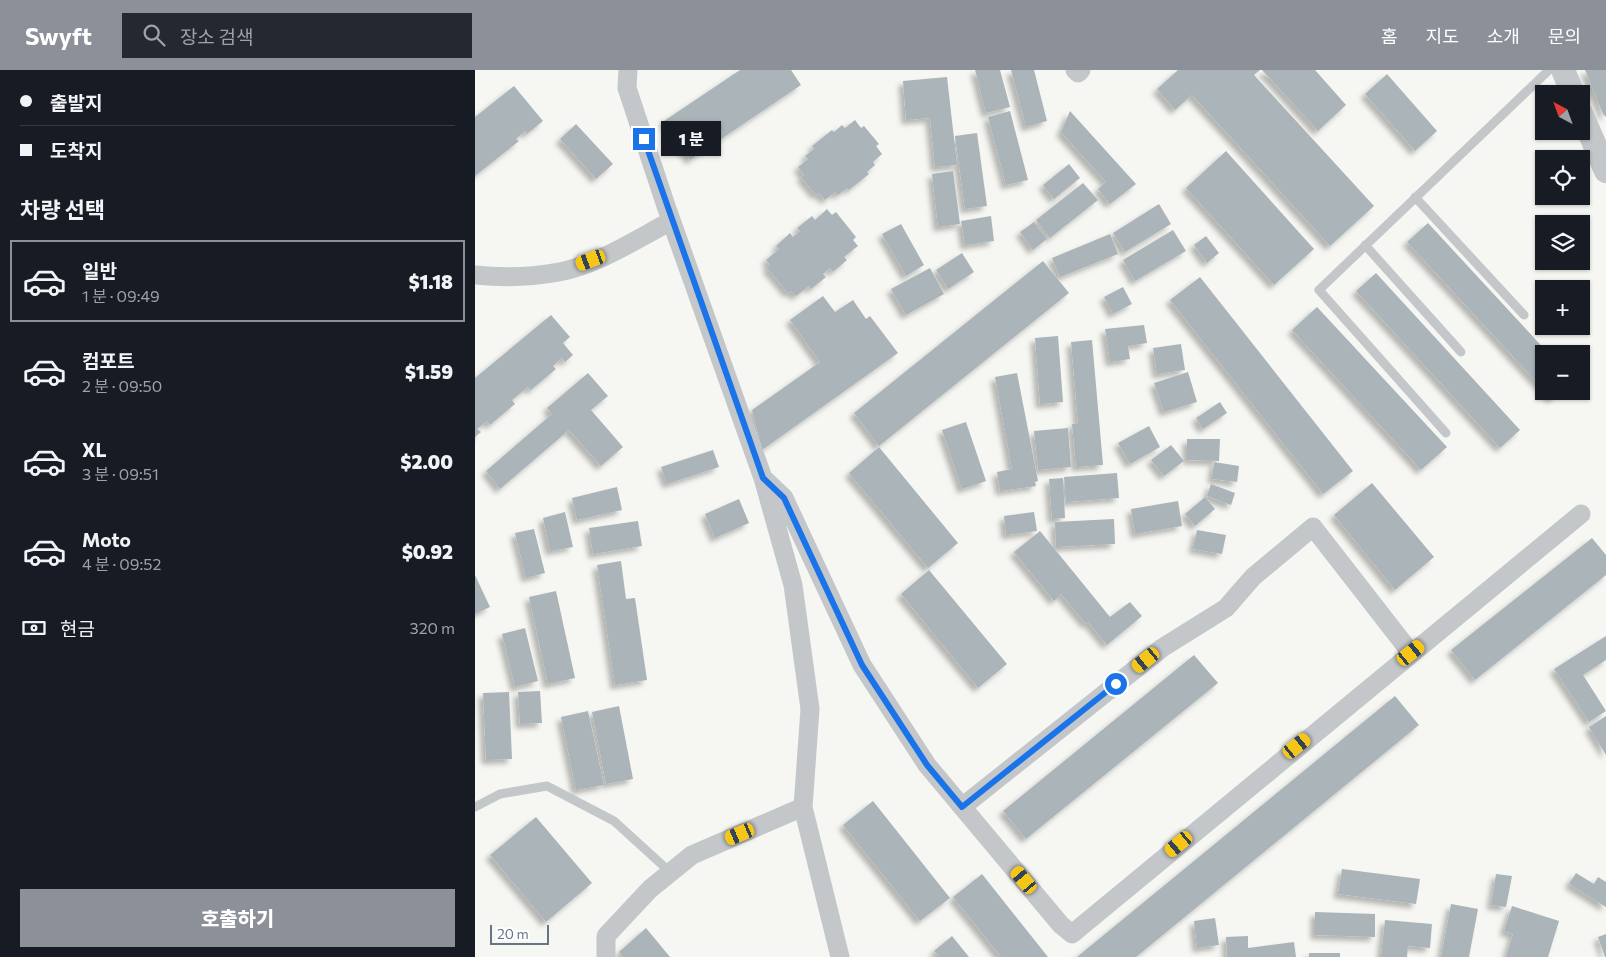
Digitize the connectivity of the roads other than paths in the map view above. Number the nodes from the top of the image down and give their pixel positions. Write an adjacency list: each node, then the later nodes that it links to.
1 (628, 70): 10 (street)
2 (1075, 70): 3 (street)
3 (1081, 70)
4 (1549, 70): 9 (lane)
5 (1563, 70): 6 (street)
6 (1569, 85)
7 (1590, 133): 8 (street)
8 (1606, 171)
9 (1415, 197): 11 (lane); 13 (lane)
10 (671, 221): 12 (street); 16 (street)
11 (1365, 245): 14 (lane); 15 (lane)
12 (475, 275)
13 (1524, 315)
14 (1461, 352)
15 (1446, 432)
16 (763, 478): 20 (street); 21 (street)
17 (1581, 514): 18 (street)
18 (1411, 653): 21 (street); 21 (street)
19 (475, 807): 22 (lane)
20 (803, 807): 22 (street); 24 (street)
21 (962, 807)
22 (670, 872): 23 (street)
23 (606, 957)
24 (840, 957)

